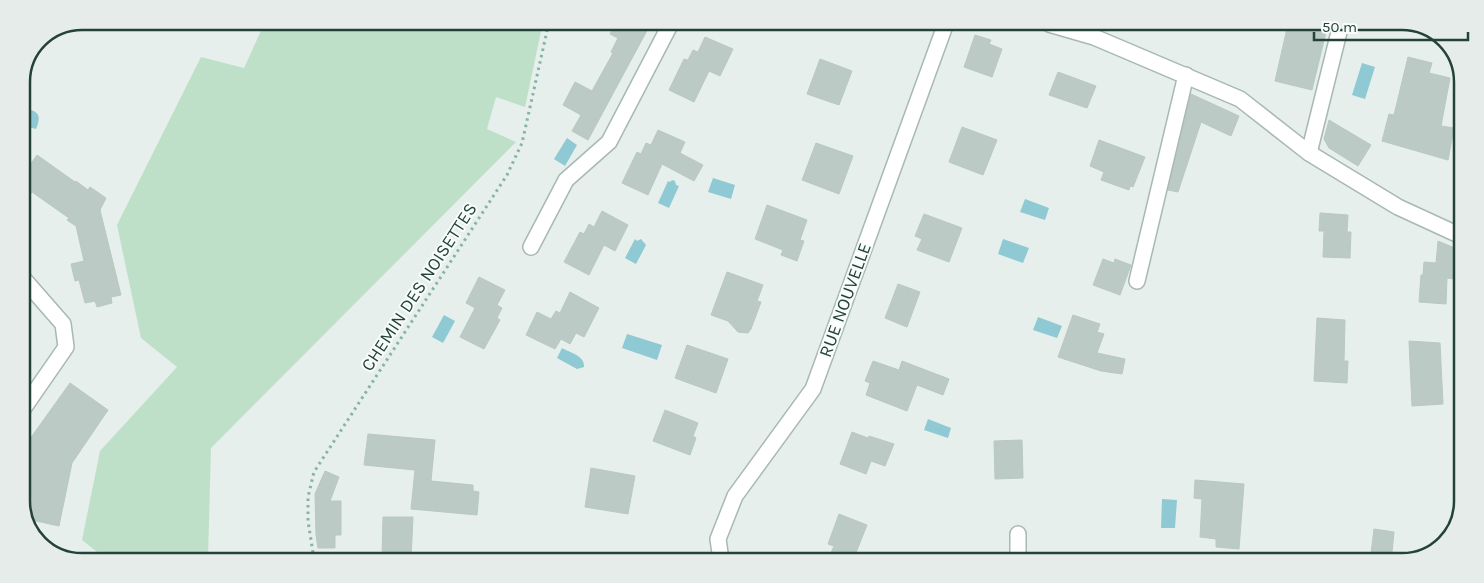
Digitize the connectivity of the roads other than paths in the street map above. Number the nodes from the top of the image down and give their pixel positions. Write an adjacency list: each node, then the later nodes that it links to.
1 (667, 30): 8 (street)
2 (943, 30): 13 (street, RUE NOUVELLE)
3 (1070, 30): 5 (street)
4 (1340, 30): 6 (street)
5 (1186, 75): 6 (street); 9 (street)
6 (1309, 153): 7 (street)
7 (1454, 232)
8 (532, 247)
9 (1137, 281)
10 (30, 286): 11 (street)
11 (30, 399)
12 (1018, 534): 14 (street)
13 (720, 553)
14 (1018, 553)

